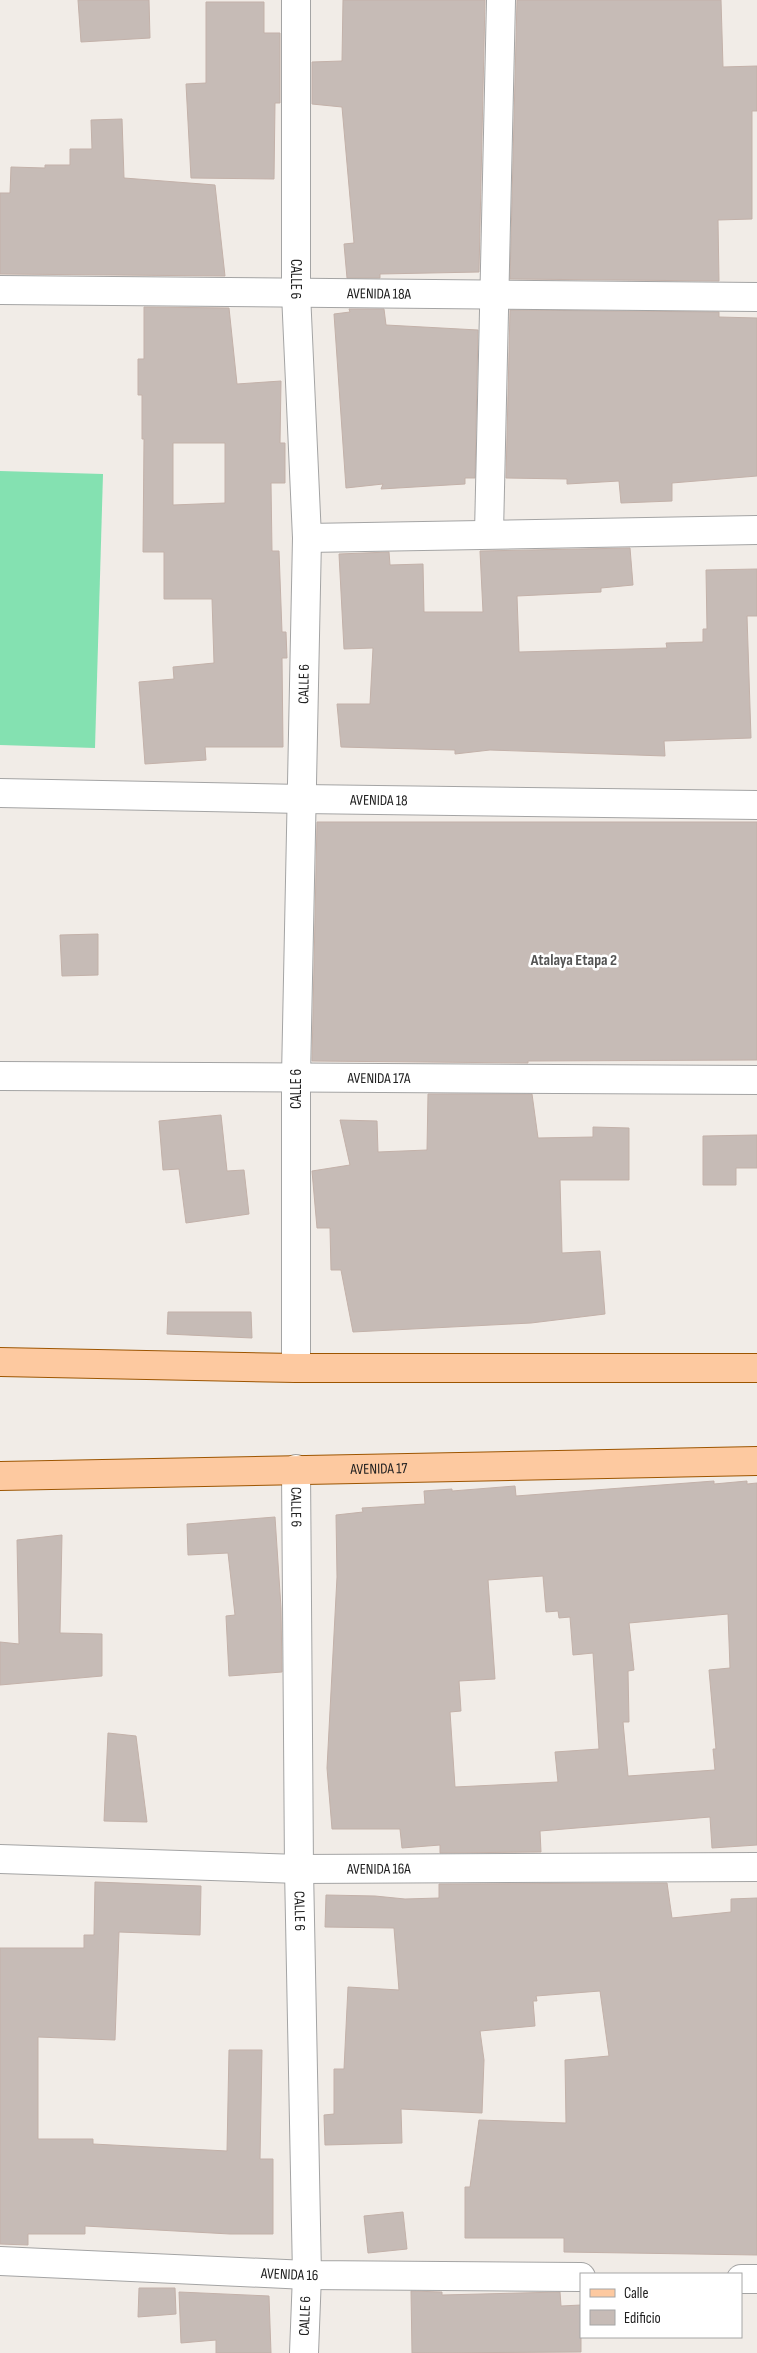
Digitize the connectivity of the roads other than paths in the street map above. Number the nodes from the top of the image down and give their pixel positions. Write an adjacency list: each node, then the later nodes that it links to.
1 (296, 0): 4 (street, CALLE 6)
2 (501, 0): 5 (street)
3 (0, 290): 4 (street, AVENIDA 18A)
4 (296, 293): 5 (street, AVENIDA 18A); 9 (street, CALLE 6)
5 (494, 295): 6 (street, AVENIDA 18A); 8 (street)
6 (757, 297)
7 (757, 530): 8 (street)
8 (489, 533): 9 (street)
9 (307, 538): 11 (street, CALLE 6)
10 (0, 793): 11 (street, AVENIDA 18)
11 (302, 799): 12 (street, AVENIDA 18); 14 (street, CALLE 6)
12 (757, 805)
13 (0, 1076): 14 (street, AVENIDA 17A)
14 (296, 1077): 15 (street, AVENIDA 17A); 17 (street, CALLE 6)
15 (757, 1080)
16 (0, 1362): 17 (main road)
17 (296, 1368): 18 (main road)
18 (757, 1368)
19 (757, 1461): 20 (main road, AVENIDA 17)
20 (296, 1469): 21 (main road, AVENIDA 17); 24 (street, CALLE 6)
21 (0, 1476)
22 (0, 1859): 24 (street, AVENIDA 16A)
23 (757, 1867): 24 (street, AVENIDA 16A)
24 (299, 1869): 26 (street, CALLE 6)
25 (0, 2261): 26 (street, AVENIDA 16)
26 (307, 2275): 27 (street, AVENIDA 16); 30 (street, CALLE 6)
27 (580, 2278)
28 (742, 2279): 29 (street)
29 (757, 2279)
30 (304, 2353)

